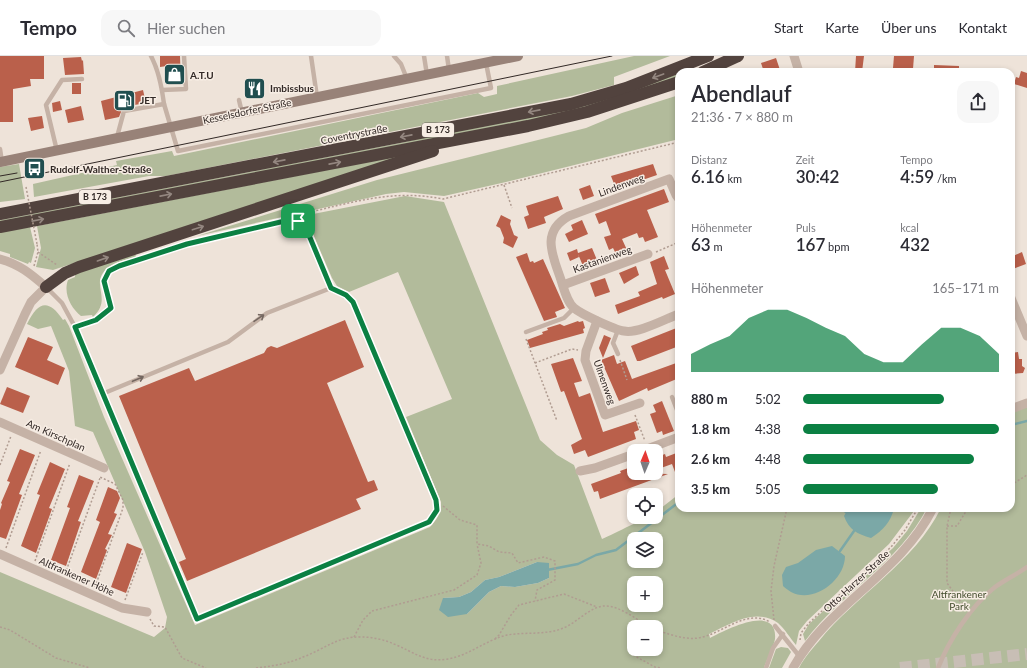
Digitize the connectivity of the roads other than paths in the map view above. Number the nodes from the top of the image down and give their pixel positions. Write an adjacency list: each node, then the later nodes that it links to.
1 (151, 56): 21 (lane)
2 (184, 56): 21 (lane)
3 (310, 56): 22 (lane)
4 (394, 56): 19 (lane)
5 (424, 56): 17 (lane)
6 (447, 56): 16 (lane)
7 (518, 56): 11 (street, Kesselsdorfer Straße)
8 (708, 56): 12 (highway, Coventrystraße / B 173, one-way to 12)
9 (738, 56): 13 (highway)
10 (794, 56): 14 (street)
11 (486, 62): 16 (street, Kesselsdorfer Straße); 26 (lane)
12 (677, 68)
13 (712, 68)
14 (798, 68)
15 (675, 69): 33 (highway, Coventrystraße / B 173, one-way to 33)
16 (449, 70): 17 (street, Kesselsdorfer Straße)
17 (427, 75): 19 (street, Kesselsdorfer Straße)
18 (82, 79): 30 (lane)
19 (407, 79): 22 (street, Kesselsdorfer Straße)
20 (675, 83): 28 (highway, B 173)
21 (162, 90): 24 (lane)
22 (317, 97): 25 (street, Kesselsdorfer Straße)
23 (239, 100): 25 (lane)
24 (164, 104): 26 (lane); 27 (lane)
25 (242, 113): 26 (street, Kesselsdorfer Straße)
26 (171, 128): 27 (street, Kesselsdorfer Straße)
27 (117, 138): 30 (street, Kesselsdorfer Straße)
28 (466, 138): 37 (highway, B 173, one-way to 28); 41 (highway, one-way to 28)
29 (0, 149): 31 (lane)
30 (56, 151): 31 (street, Kesselsdorfer Straße)
31 (1, 162)
32 (675, 193): 36 (street, Lindenweg)
33 (26, 209): 34 (highway); 35 (highway, Coventrystraße / B 173)
34 (0, 210)
35 (0, 214)
36 (559, 222): 40 (street, Kastanienweg)
37 (0, 227)
38 (648, 254): 40 (street, Kastanienweg)
39 (0, 259): 41 (street)
40 (563, 285): 43 (street, Kastanienweg)
41 (46, 287): 47 (lane); 52 (street)
42 (331, 288): 47 (lane); 53 (lane, one-way to 42); 53 (lane)
43 (574, 308): 46 (street); 49 (lane)
44 (1015, 308): 50 (street)
45 (675, 316): 48 (street)
46 (597, 321): 48 (street); 55 (street, Ulmenweg)
47 (75, 327): 53 (lane)
48 (618, 330): 51 (lane)
49 (526, 332)
50 (1027, 336)
51 (618, 354)
52 (0, 370)
53 (102, 394)
54 (672, 397): 57 (lane)
55 (640, 403)
56 (1027, 403): 58 (street)
57 (675, 405)
58 (1015, 408)
59 (0, 422): 63 (street, Am Kirschplan)
60 (675, 439): 61 (street)
61 (661, 444)
62 (627, 457): 64 (street)
63 (104, 468)
64 (580, 471)
65 (931, 512): 71 (street, Otto-Harzer-Straße)
66 (2, 555): 68 (street, Altfrankener Höhe)
67 (1027, 567): 74 (lane)
68 (146, 612)
69 (775, 626): 70 (lane)
70 (783, 634): 71 (lane); 72 (lane)
71 (797, 654): 73 (street, Otto-Harzer-Straße)
72 (766, 668)
73 (793, 668)
74 (938, 668)

